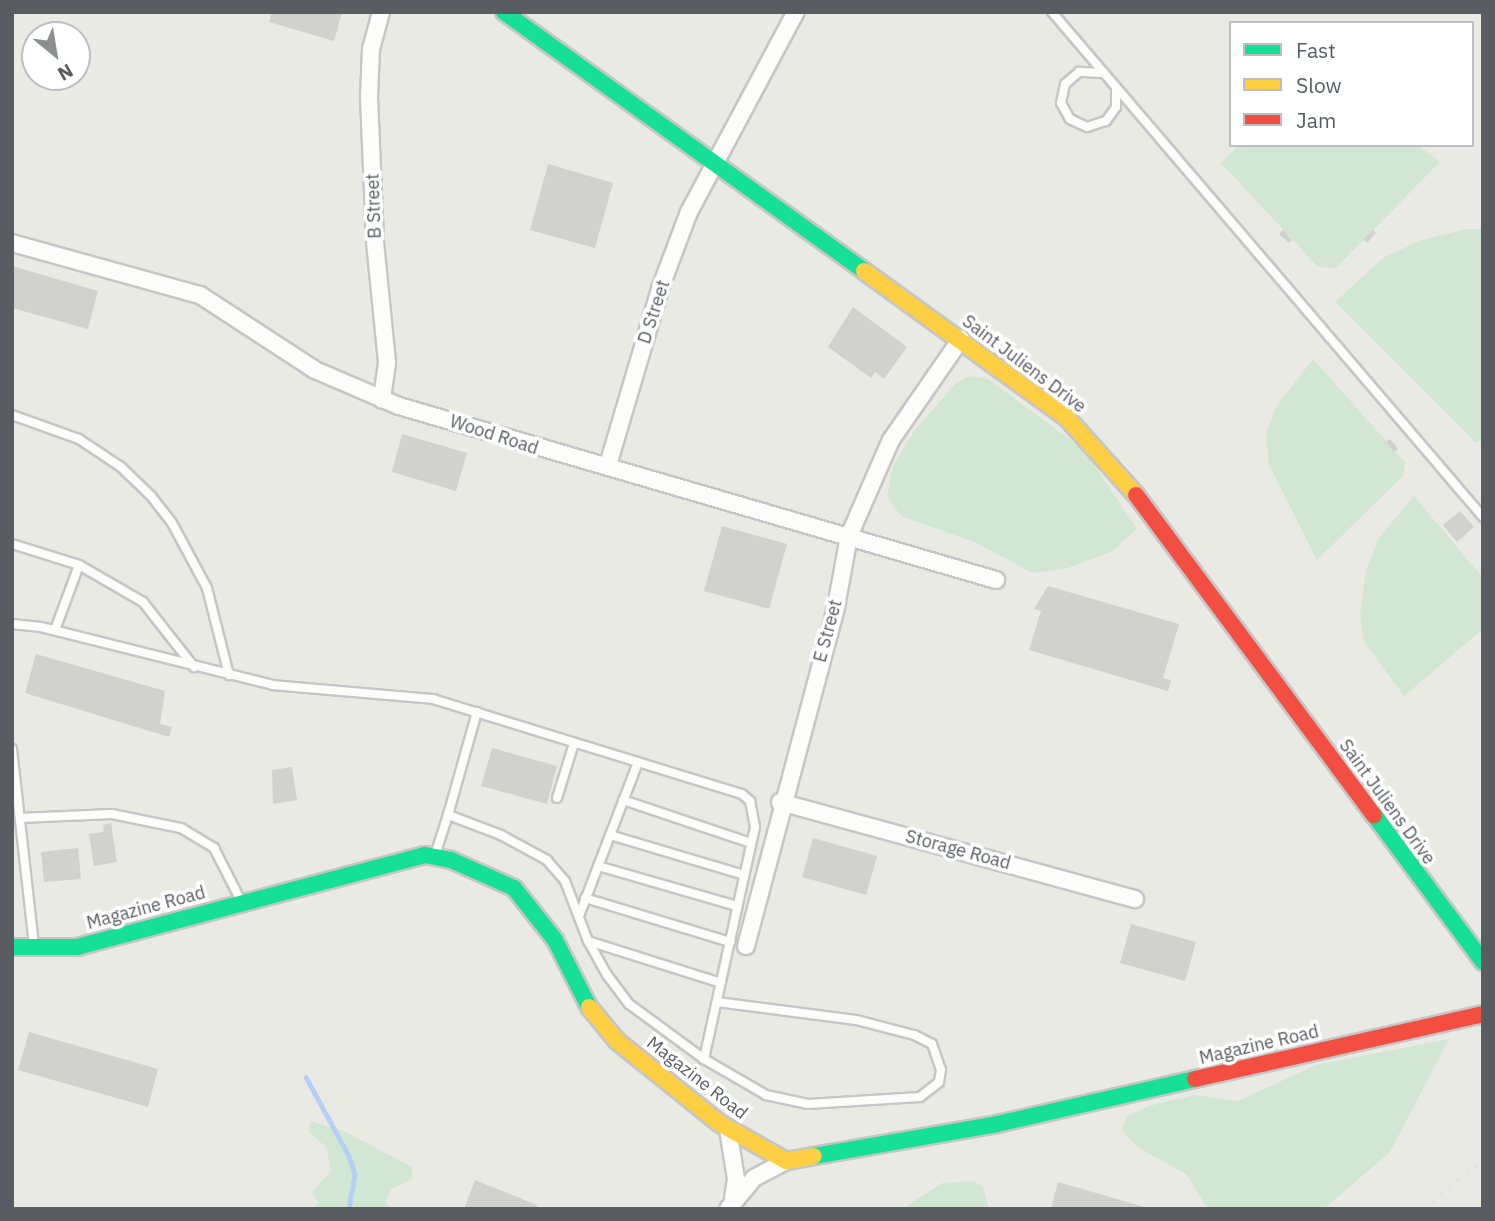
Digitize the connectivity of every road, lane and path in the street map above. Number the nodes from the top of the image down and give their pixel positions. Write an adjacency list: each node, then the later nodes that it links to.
1 (381, 12): 10 (street, B Street)
2 (504, 12): 7 (street, Saint Juliens Drive)
3 (796, 12): 7 (street, D Street)
4 (1052, 12): 5 (lane)
5 (1104, 74): 6 (lane); 6 (lane)
6 (1116, 89): 13 (lane)
7 (715, 164): 9 (street, Saint Juliens Drive); 12 (street, D Street)
8 (12, 243): 10 (street, Wood Road)
9 (961, 339): 14 (street, E Street); 45 (street, Saint Juliens Drive)
10 (382, 400): 12 (street, Wood Road)
11 (12, 415): 21 (lane)
12 (608, 465): 14 (street, Wood Road)
13 (1483, 517)
14 (849, 536): 17 (street, Wood Road); 28 (street, E Street)
15 (12, 544): 16 (lane)
16 (79, 565): 19 (lane); 20 (lane)
17 (996, 580)
18 (12, 624): 19 (lane)
19 (55, 630): 20 (lane)
20 (194, 667): 21 (lane)
21 (229, 675): 22 (lane)
22 (477, 712): 23 (lane); 29 (lane)
23 (574, 743): 25 (lane); 26 (lane)
24 (12, 749): 30 (lane)
25 (638, 762): 27 (lane); 32 (lane)
26 (557, 798)
27 (624, 800): 31 (lane); 32 (lane)
28 (780, 802): 37 (street, Storage Road); 42 (street, E Street)
29 (448, 815): 33 (lane); 40 (lane)
30 (20, 818): 38 (lane); 44 (lane)
31 (610, 835): 34 (lane); 35 (lane)
32 (751, 843): 35 (lane)
33 (434, 856): 38 (street, Magazine Road); 50 (street, Magazine Road)
34 (598, 866): 36 (lane); 39 (lane)
35 (744, 875): 39 (lane)
36 (585, 898): 40 (lane); 42 (lane)
37 (1135, 899)
38 (241, 902): 44 (street, Magazine Road)
39 (737, 906): 42 (lane)
40 (579, 916): 41 (lane)
41 (588, 941): 46 (lane); 49 (lane)
42 (738, 944): 46 (lane)
43 (12, 947): 44 (street, Magazine Road)
44 (34, 947)
45 (1483, 962)
46 (721, 983): 47 (lane)
47 (716, 1002): 49 (lane); 49 (lane)
48 (1483, 1014): 51 (street, Magazine Road)
49 (704, 1059)
50 (728, 1129): 51 (street, Magazine Road); 52 (street)
51 (786, 1161): 52 (street)
52 (731, 1204)

